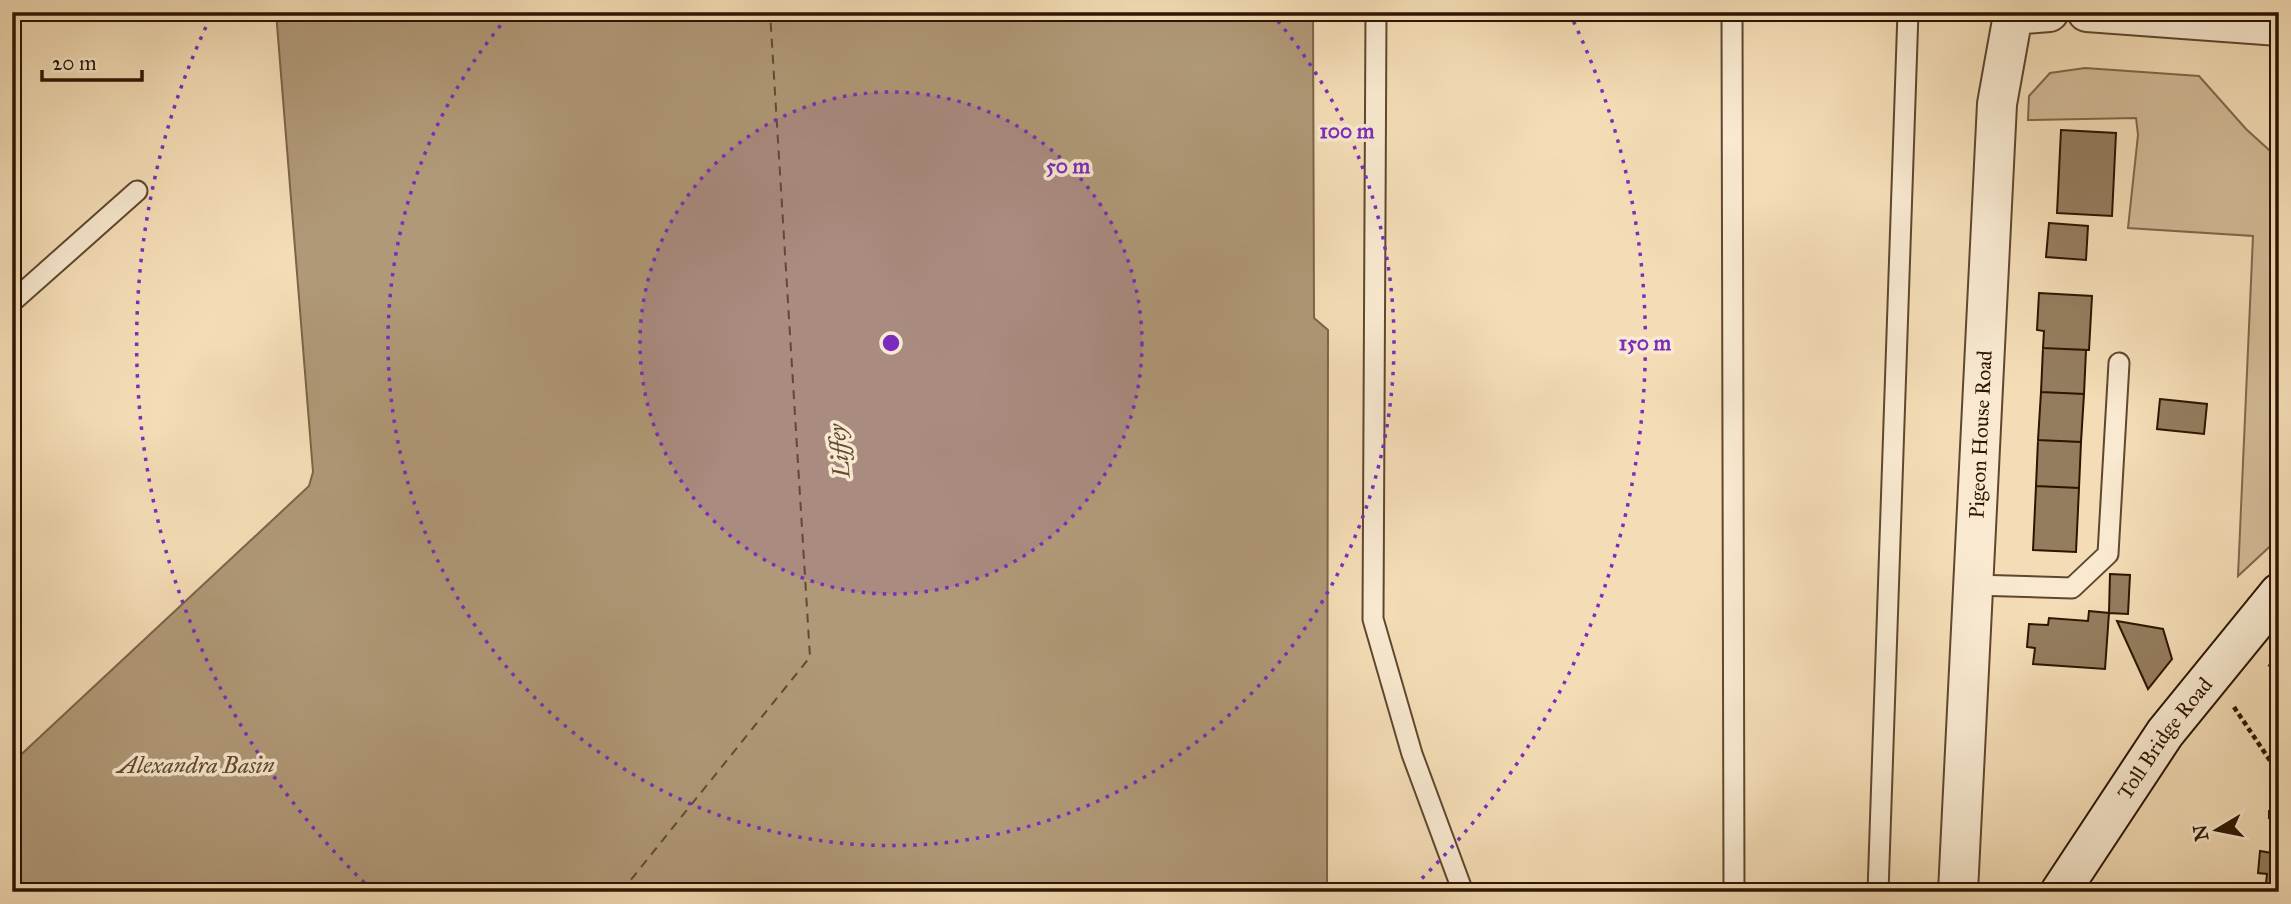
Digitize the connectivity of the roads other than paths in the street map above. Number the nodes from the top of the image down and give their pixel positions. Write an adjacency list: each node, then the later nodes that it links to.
1 (1376, 12): 12 (lane)
2 (1732, 12): 13 (lane)
3 (1908, 12): 14 (lane)
4 (2049, 12): 10 (street, Pigeon House Road)
5 (2087, 12): 6 (street)
6 (2279, 26)
7 (137, 191): 8 (lane)
8 (12, 302)
9 (2119, 363): 10 (lane)
10 (1973, 585): 15 (street, Pigeon House Road)
11 (2279, 593): 16 (street, Toll Bridge Road)
12 (1463, 892)
13 (1734, 892)
14 (1878, 892)
15 (1958, 892)
16 (2060, 892)

